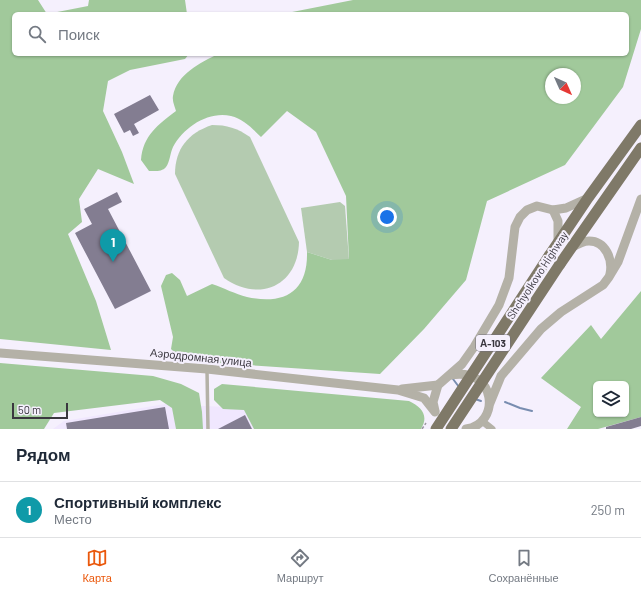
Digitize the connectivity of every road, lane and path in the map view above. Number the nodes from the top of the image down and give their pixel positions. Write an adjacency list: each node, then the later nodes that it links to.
1 (641, 125): 3 (main road, Shchyolkovo Highway / А-103)
2 (641, 148): 7 (main road, Shchyolkovo Highway / А-103)
3 (588, 198): 5 (street); 6 (main road, Shchyolkovo Highway / А-103)
4 (641, 199): 8 (street)
5 (553, 210): 6 (street); 9 (street)
6 (558, 242): 24 (main road, Shchyolkovo Highway / А-103, bridge)
7 (571, 248): 8 (street); 25 (main road, Shchyolkovo Highway / А-103, bridge)
8 (609, 277): 14 (street)
9 (474, 348): 12 (street); 13 (street)
10 (0, 352): 11 (street, Аэродромная улица)
11 (207, 369): 17 (street, Аэродромная улица); 22 (lane)
12 (451, 375): 13 (street); 16 (street)
13 (473, 376): 15 (street)
14 (501, 376): 15 (street); 18 (street)
15 (482, 382): 18 (street)
16 (438, 385): 17 (street); 19 (street)
17 (398, 390): 19 (street)
18 (490, 403): 20 (street)
19 (435, 412): 26 (street)
20 (482, 421): 27 (street); 28 (street)
21 (426, 423): 23 (path)
22 (208, 429)
23 (422, 429)
24 (436, 429)
25 (451, 429)
26 (456, 429)
27 (469, 429)
28 (492, 429)

